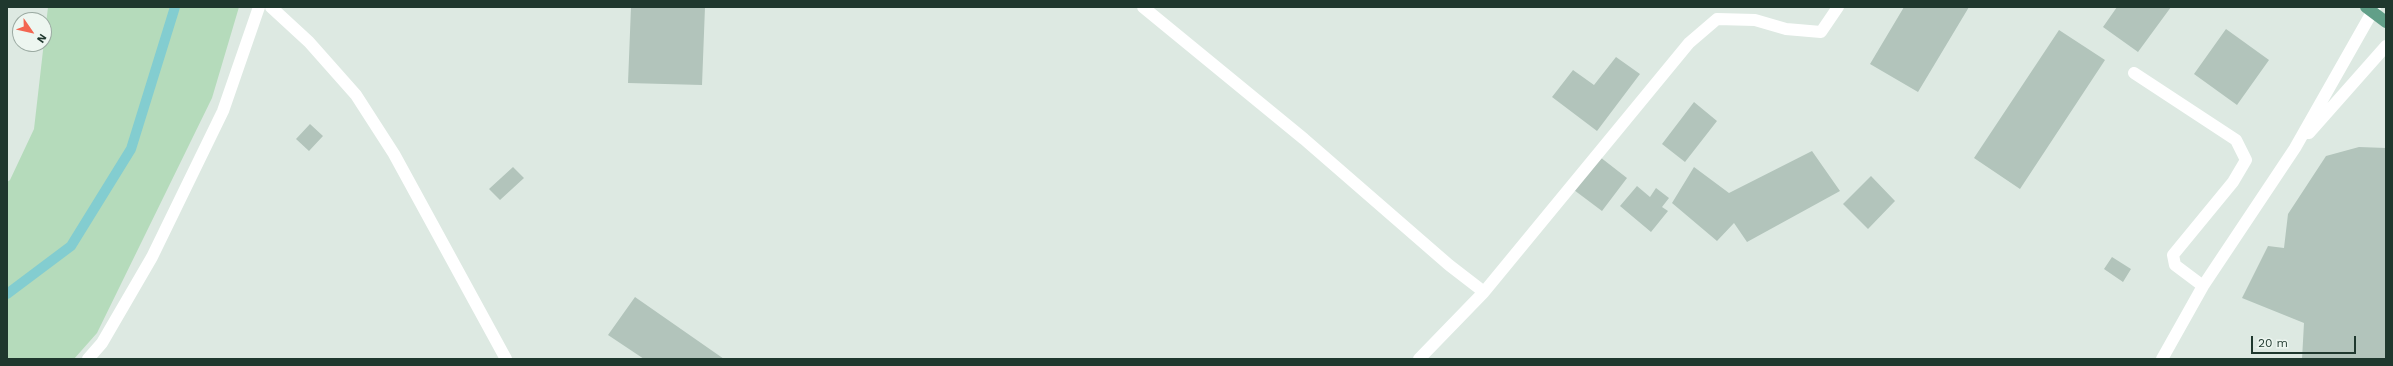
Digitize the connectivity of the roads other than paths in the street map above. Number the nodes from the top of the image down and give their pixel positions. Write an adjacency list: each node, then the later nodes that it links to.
1 (259, 7): 12 (street)
2 (271, 7): 13 (street)
3 (1143, 7): 11 (street)
4 (1838, 7): 11 (street)
5 (2371, 8): 6 (main road); 9 (street)
6 (2386, 22)
7 (2386, 46): 9 (street)
8 (2134, 73): 10 (street)
9 (2295, 148): 10 (street)
10 (2203, 286): 15 (street)
11 (1484, 292): 14 (street)
12 (88, 359)
13 (506, 359)
14 (1419, 359)
15 (2162, 359)

